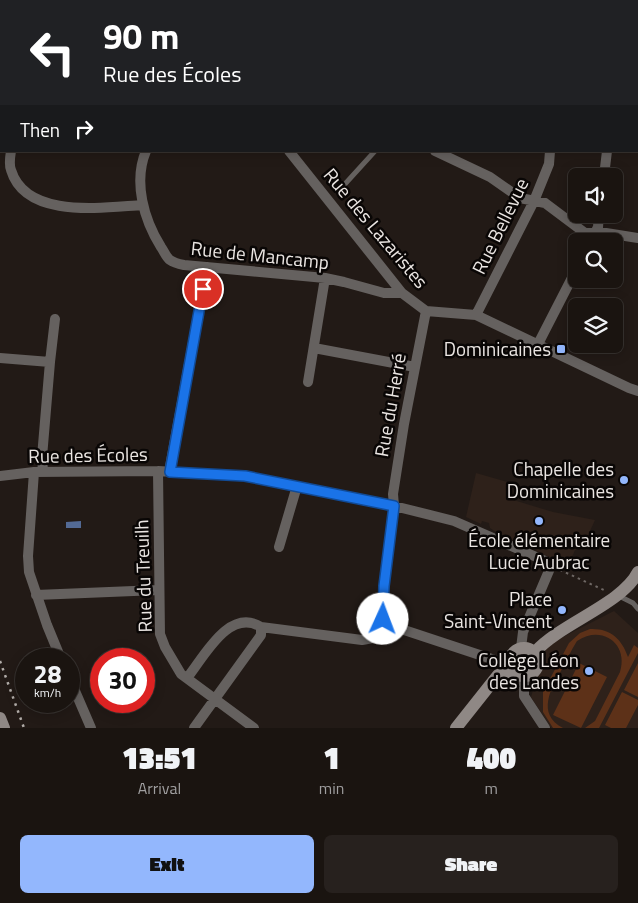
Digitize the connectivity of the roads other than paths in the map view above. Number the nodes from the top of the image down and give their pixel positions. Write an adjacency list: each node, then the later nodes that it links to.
1 (10, 152): 11 (street)
2 (146, 152): 11 (street, Rue de Mancamp)
3 (290, 152): 18 (street, Rue des Lazaristes)
4 (374, 152): 9 (lane)
5 (437, 152): 10 (street)
6 (550, 152): 10 (street, Rue Bellevue)
7 (607, 152): 8 (street)
8 (605, 168)
9 (344, 184)
10 (534, 201): 12 (street); 20 (street, Rue Bellevue)
11 (144, 205): 15 (street, Rue de Mancamp)
12 (585, 233)
13 (623, 236): 14 (street)
14 (638, 238)
15 (207, 267): 16 (street, Rue de Mancamp); 31 (street)
16 (325, 278): 18 (street, Rue de Mancamp); 23 (street)
17 (568, 286): 22 (street)
18 (402, 293): 19 (street, Rue des Lazaristes)
19 (426, 311): 20 (street, Rue des Lazaristes); 26 (street, Rue du Herré)
20 (476, 315): 22 (street, Rue des Lazaristes)
21 (55, 319): 25 (street)
22 (538, 344): 28 (street, Rue des Lazaristes)
23 (314, 348): 26 (street); 27 (street)
24 (0, 358): 25 (street)
25 (50, 362): 29 (street)
26 (415, 367): 34 (street, Rue du Herré)
27 (308, 382)
28 (638, 391)
29 (39, 472): 30 (street, Rue des Écoles); 32 (street, Rue des Écoles); 38 (street)
30 (158, 472): 31 (street, Rue des Écoles); 37 (street, Rue du Treuilh)
31 (170, 472): 33 (street, Rue des Écoles)
32 (0, 476)
33 (297, 486): 34 (street, Rue des Écoles); 35 (street)
34 (394, 506): 41 (street, Rue du Herré); 44 (street, Rue des Écoles)
35 (279, 547)
36 (637, 578): 39 (main road)
37 (158, 590): 38 (street); 47 (street, Rue du Treuilh)
38 (36, 595): 43 (street)
39 (616, 595): 40 (lane); 45 (main road)
40 (638, 609)
41 (386, 623): 42 (street); 46 (street)
42 (261, 627): 47 (street); 48 (street)
43 (57, 648)
44 (521, 648): 45 (main road); 46 (main road)
45 (535, 652): 46 (main road)
46 (515, 671): 55 (main road); 56 (street)
47 (187, 678): 48 (street, Rue du Treuilh)
48 (214, 699): 53 (street); 54 (street, Rue du Treuilh)
49 (80, 704): 52 (street)
50 (0, 718): 51 (main road)
51 (4, 728)
52 (90, 728)
53 (194, 728)
54 (254, 728)
55 (456, 728)
56 (545, 728)

